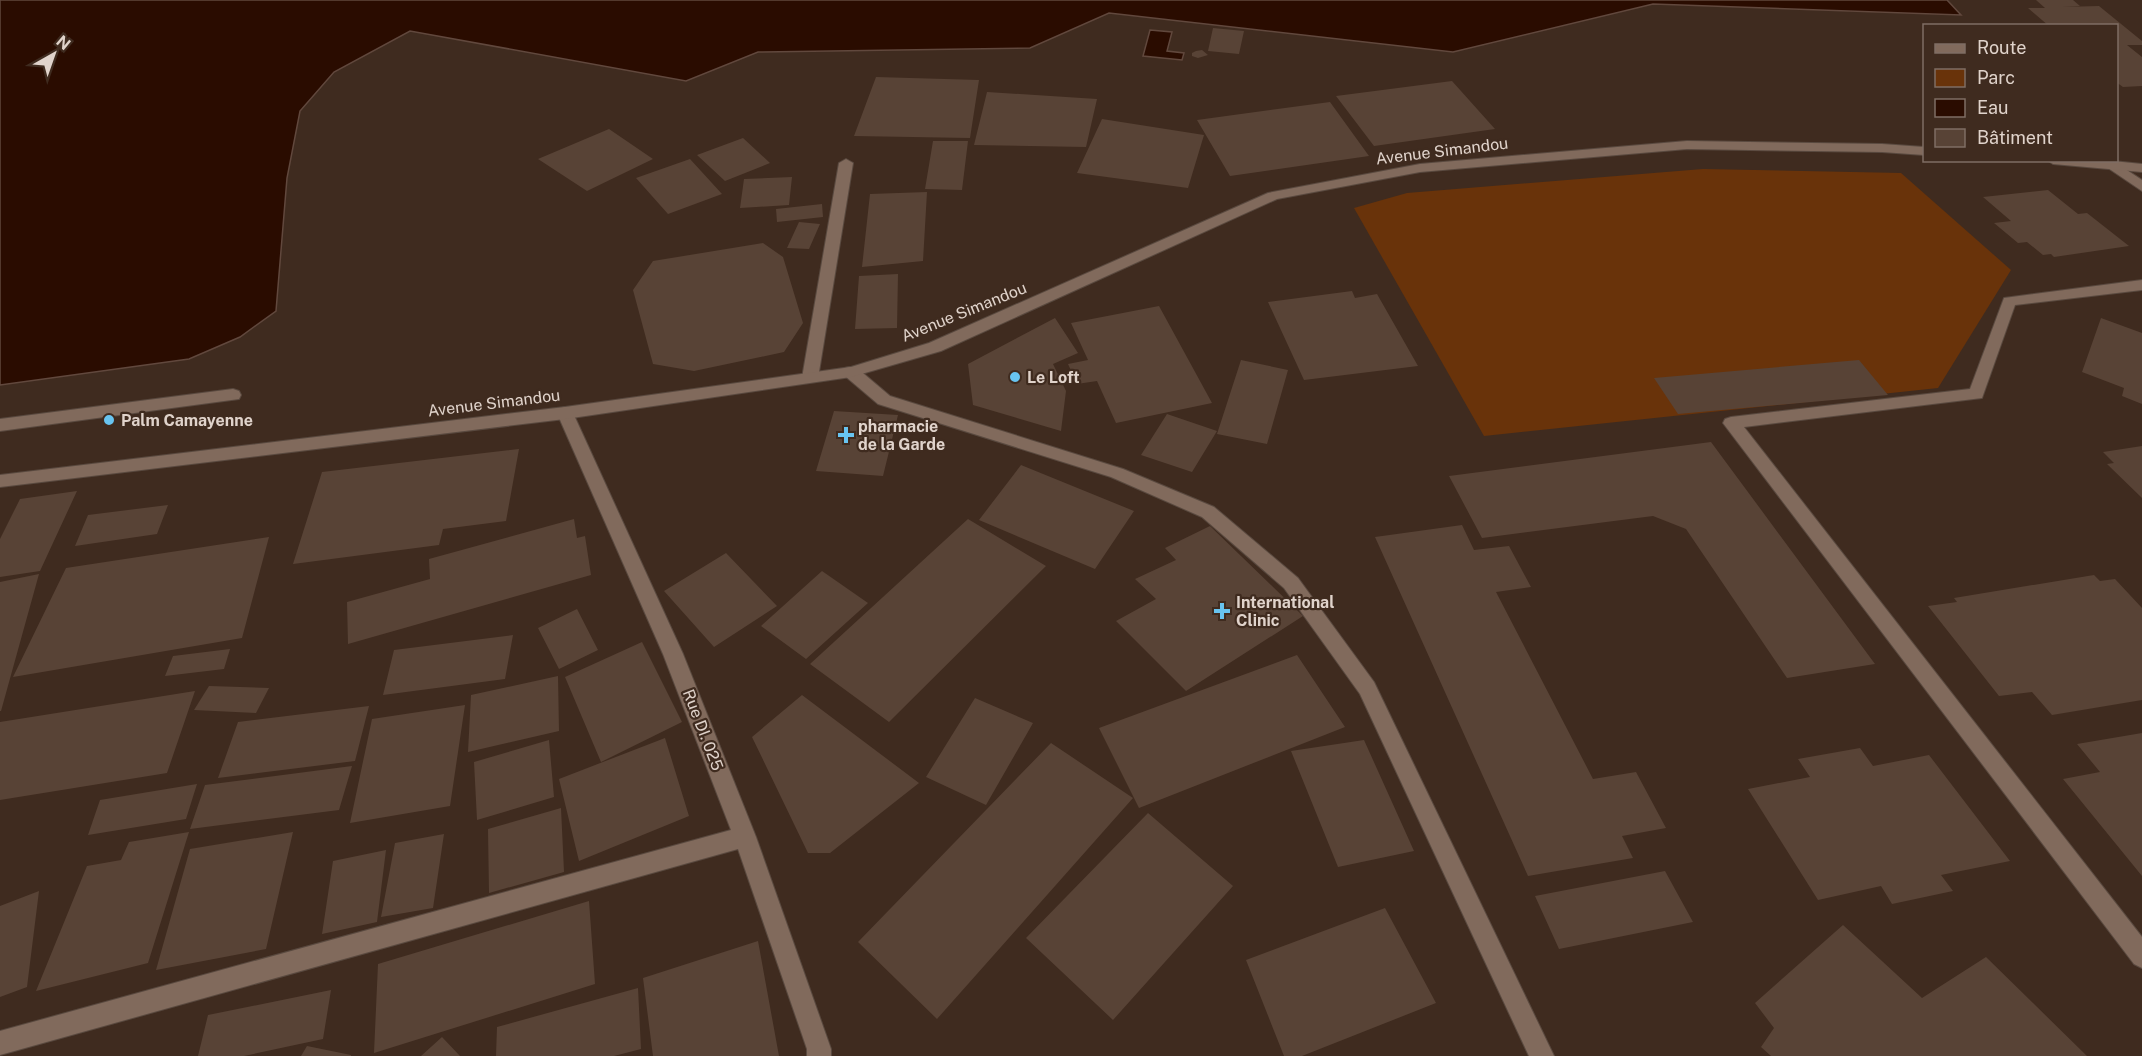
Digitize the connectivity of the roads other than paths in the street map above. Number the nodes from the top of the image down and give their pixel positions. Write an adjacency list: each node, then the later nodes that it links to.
1 (1923, 151): 8 (main road, Avenue Simandou)
2 (2077, 162): 4 (main road)
3 (846, 163): 9 (main road)
4 (2113, 165): 5 (main road); 6 (main road)
5 (2142, 168)
6 (2142, 186)
7 (2142, 285): 15 (main road)
8 (851, 372): 9 (main road, Avenue Simandou); 18 (main road)
9 (810, 378): 11 (main road, Avenue Simandou)
10 (233, 395): 12 (main road)
11 (565, 413): 13 (main road, Avenue Simandou); 14 (main road, Rue DI. 025)
12 (0, 425)
13 (0, 482)
14 (745, 837): 16 (main road); 17 (main road, Rue DI. 025)
15 (2142, 956)
16 (0, 1042)
17 (819, 1056)
18 (1542, 1056)

